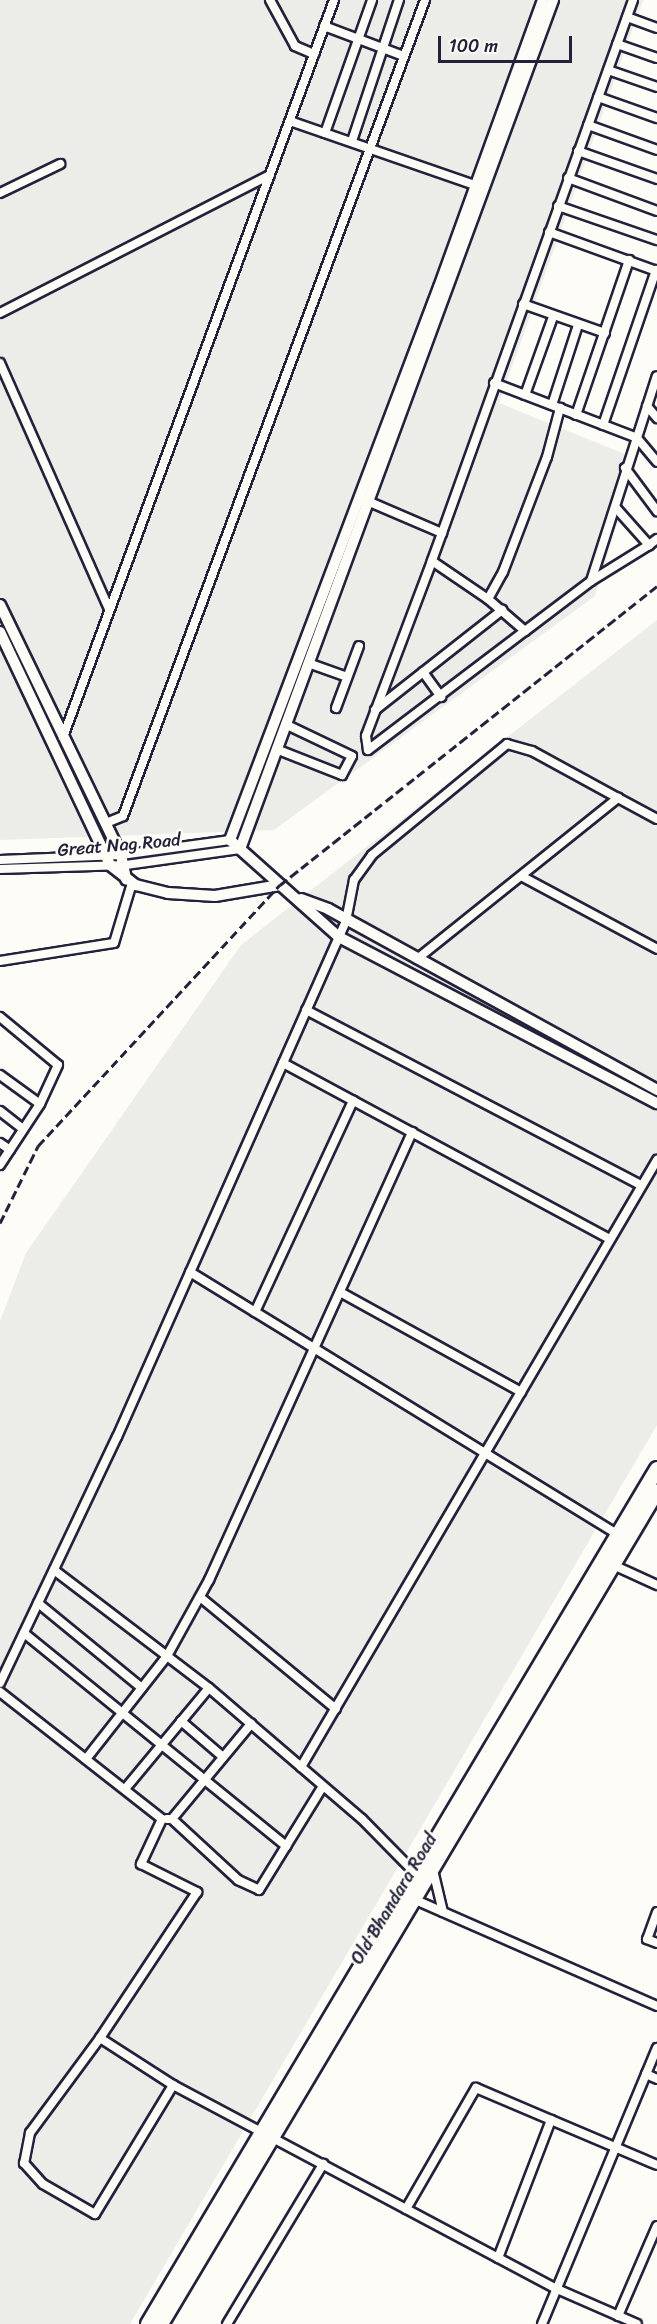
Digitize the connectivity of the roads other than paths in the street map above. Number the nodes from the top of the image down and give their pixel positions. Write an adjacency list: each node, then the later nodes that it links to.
1 (270, 0): 15 (street)
2 (334, 0): 10 (street)
3 (372, 0): 12 (street)
4 (399, 0): 14 (street)
5 (425, 0): 16 (street)
6 (543, 0): 24 (main road)
7 (553, 0): 24 (main road)
8 (633, 0): 9 (street)
9 (627, 17): 11 (street); 13 (street)
10 (324, 26): 12 (street); 15 (street)
11 (657, 28)
12 (359, 39): 14 (street); 25 (street)
13 (617, 44): 17 (street); 18 (street)
14 (383, 48): 16 (street); 26 (street)
15 (314, 54): 22 (street)
16 (404, 56): 27 (street)
17 (657, 58)
18 (608, 70): 19 (street); 20 (street)
19 (657, 87)
20 (598, 97): 21 (street); 23 (street)
21 (657, 118)
22 (290, 122): 25 (street); 31 (street)
23 (588, 125): 28 (street); 29 (street)
24 (501, 130): 34 (main road); 59 (main road)
25 (325, 133): 26 (street)
26 (352, 141): 27 (street)
27 (371, 147): 34 (street); 86 (street)
28 (657, 150)
29 (578, 151): 32 (street); 33 (street)
30 (60, 164): 35 (street)
31 (270, 175): 43 (street); 69 (street)
32 (568, 178): 36 (street); 37 (street)
33 (657, 179)
34 (475, 185): 59 (main road)
35 (0, 193)
36 (558, 206): 38 (street); 39 (street)
37 (657, 211)
38 (549, 232): 40 (street); 42 (street)
39 (657, 240)
40 (629, 260): 41 (street); 46 (street)
41 (657, 270): 55 (street)
42 (523, 304): 44 (street); 49 (street)
43 (0, 312)
44 (554, 317): 45 (street); 50 (street)
45 (578, 325): 46 (street); 52 (street)
46 (604, 333): 53 (street)
47 (0, 363): 69 (street)
48 (657, 376): 51 (street)
49 (494, 383): 50 (street); 62 (street)
50 (525, 395): 52 (street)
51 (647, 406): 54 (street); 56 (street)
52 (556, 407): 53 (street); 67 (street)
53 (576, 415): 55 (street)
54 (657, 418)
55 (603, 425): 56 (street)
56 (637, 438): 57 (street); 58 (street)
57 (657, 462)
58 (625, 468): 60 (street); 61 (street)
59 (364, 499): 62 (street); 74 (main road); 88 (main road)
60 (616, 508): 64 (street); 66 (street)
61 (657, 511)
62 (442, 533): 65 (street)
63 (657, 539): 64 (street)
64 (649, 545): 66 (street)
65 (432, 561): 67 (street); 79 (street)
66 (591, 581): 71 (street)
67 (488, 598): 70 (street)
68 (0, 605): 81 (main road)
69 (109, 609): 81 (street)
70 (502, 610): 71 (street); 75 (street)
71 (525, 631): 77 (street)
72 (0, 632): 82 (main road)
73 (359, 646): 76 (street)
74 (308, 663): 76 (street); 80 (main road)
75 (423, 672): 77 (street); 79 (street)
76 (347, 676): 78 (street)
77 (441, 697): 79 (street)
78 (336, 708)
79 (375, 711)
80 (285, 724): 83 (main road); 83 (street)
81 (63, 737): 82 (main road); 86 (main road)
82 (53, 744): 87 (main road)
83 (276, 749): 89 (main road)
84 (618, 798): 85 (street); 94 (street); 98 (street)
85 (657, 819)
86 (106, 823): 87 (main road); 92 (main road)
87 (93, 826): 91 (main road)
88 (230, 840): 89 (main road); 92 (street)
89 (240, 849): 92 (street, Great Nag Road); 96 (main road)
90 (0, 860): 91 (street)
91 (108, 860): 92 (street, Great Nag Road); 93 (street, Great Nag Road); 95 (main road)
92 (123, 860): 95 (main road)
93 (0, 869)
94 (523, 877): 100 (street); 101 (street)
95 (129, 881): 96 (main road); 102 (street)
96 (280, 885): 97 (main road)
97 (295, 897): 98 (main road); 99 (main road)
98 (346, 921): 99 (street); 101 (main road)
99 (339, 937): 103 (street); 109 (main road)
100 (657, 949)
101 (417, 959): 107 (main road)
102 (0, 961)
103 (306, 1010): 105 (street); 118 (street)
104 (0, 1017): 110 (street)
105 (283, 1063): 108 (street); 120 (street)
106 (0, 1075): 110 (street)
107 (657, 1090)
108 (353, 1101): 113 (street); 122 (street)
109 (657, 1103)
110 (40, 1104): 112 (street)
111 (0, 1111): 112 (street)
112 (23, 1129): 115 (street)
113 (412, 1132): 119 (street); 121 (street)
114 (0, 1143): 115 (street)
115 (10, 1150): 117 (street)
116 (657, 1160): 118 (street)
117 (0, 1165)
118 (641, 1185): 119 (street)
119 (608, 1238): 124 (street)
120 (190, 1272): 122 (street); 130 (street)
121 (340, 1292): 123 (street); 124 (street)
122 (255, 1312): 123 (street)
123 (315, 1348): 125 (street); 132 (street)
124 (521, 1392): 125 (street)
125 (488, 1454): 128 (street); 140 (street)
126 (657, 1469): 128 (highway)
127 (657, 1491): 128 (highway, Old Bhandara Road)
128 (622, 1537): 129 (highway, Old Bhandara Road)
129 (607, 1562): 131 (street); 154 (highway, Old Bhandara Road); 155 (highway)
130 (54, 1570): 133 (street); 135 (street)
131 (657, 1585)
132 (200, 1597): 135 (street); 140 (street)
133 (38, 1603): 134 (street); 137 (street)
134 (24, 1633): 136 (street); 141 (street)
135 (167, 1656): 137 (street); 138 (street)
136 (0, 1683)
137 (142, 1688): 141 (street)
138 (209, 1688): 142 (street); 143 (street)
139 (0, 1692): 146 (street)
140 (336, 1709): 147 (street)
141 (124, 1712): 144 (street); 146 (street)
142 (181, 1721): 144 (street); 145 (street)
143 (251, 1724): 145 (street); 147 (street)
144 (163, 1743): 148 (street); 150 (street)
145 (223, 1757): 148 (street)
146 (86, 1759): 150 (street)
147 (301, 1767): 149 (street)
148 (204, 1780): 152 (street); 153 (street)
149 (323, 1786): 153 (street); 155 (street)
150 (124, 1789): 151 (street)
151 (162, 1819): 152 (street); 161 (street)
152 (172, 1819): 153 (street)
153 (286, 1846)
154 (433, 1870): 155 (highway, Old Bhandara Road); 157 (street)
155 (420, 1879): 156 (highway, Old Bhandara Road)
156 (409, 1896): 157 (street); 167 (highway, Old Bhandara Road)
157 (443, 1912): 160 (street)
158 (657, 1912): 159 (street)
159 (657, 1943)
160 (657, 2006)
161 (100, 2038): 165 (street); 165 (street)
162 (657, 2048): 163 (street)
163 (646, 2074): 164 (street); 168 (street)
164 (657, 2079)
165 (173, 2085): 167 (street)
166 (551, 2120): 168 (street); 171 (street); 173 (street)
167 (268, 2136): 169 (street); 175 (highway, Old Bhandara Road)
168 (616, 2147): 170 (street); 174 (street)
169 (323, 2164): 171 (street); 179 (street)
170 (657, 2165)
171 (406, 2209): 173 (street)
172 (657, 2226): 176 (street)
173 (498, 2258): 174 (street)
174 (557, 2289): 176 (street); 180 (street)
175 (168, 2301): 177 (highway); 178 (highway, Old Bhandara Road)
176 (618, 2316): 181 (street)
177 (148, 2324)
178 (160, 2324)
179 (227, 2324)
180 (542, 2324)
181 (637, 2324)

